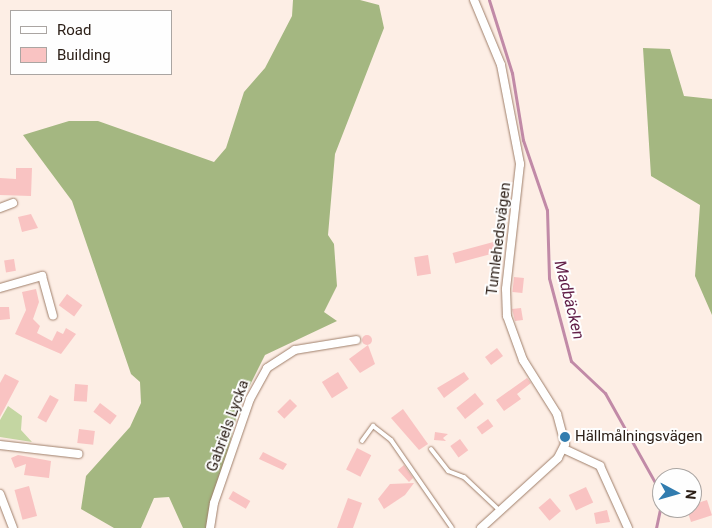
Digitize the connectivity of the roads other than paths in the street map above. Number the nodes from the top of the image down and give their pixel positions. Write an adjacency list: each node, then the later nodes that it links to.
1 (474, 0): 10 (street, Tumlehedsvägen)
2 (13, 203): 3 (street)
3 (0, 208)
4 (0, 288): 5 (street)
5 (53, 316)
6 (356, 340): 16 (street, Gabriels Lycka)
7 (362, 441): 17 (lane)
8 (0, 445): 11 (street)
9 (430, 449): 14 (lane)
10 (564, 449): 14 (street); 19 (street)
11 (78, 454)
12 (0, 494): 13 (street)
13 (2, 510): 15 (street)
14 (499, 510): 18 (street)
15 (14, 528)
16 (210, 528)
17 (452, 528)
18 (481, 528)
19 (628, 528)

